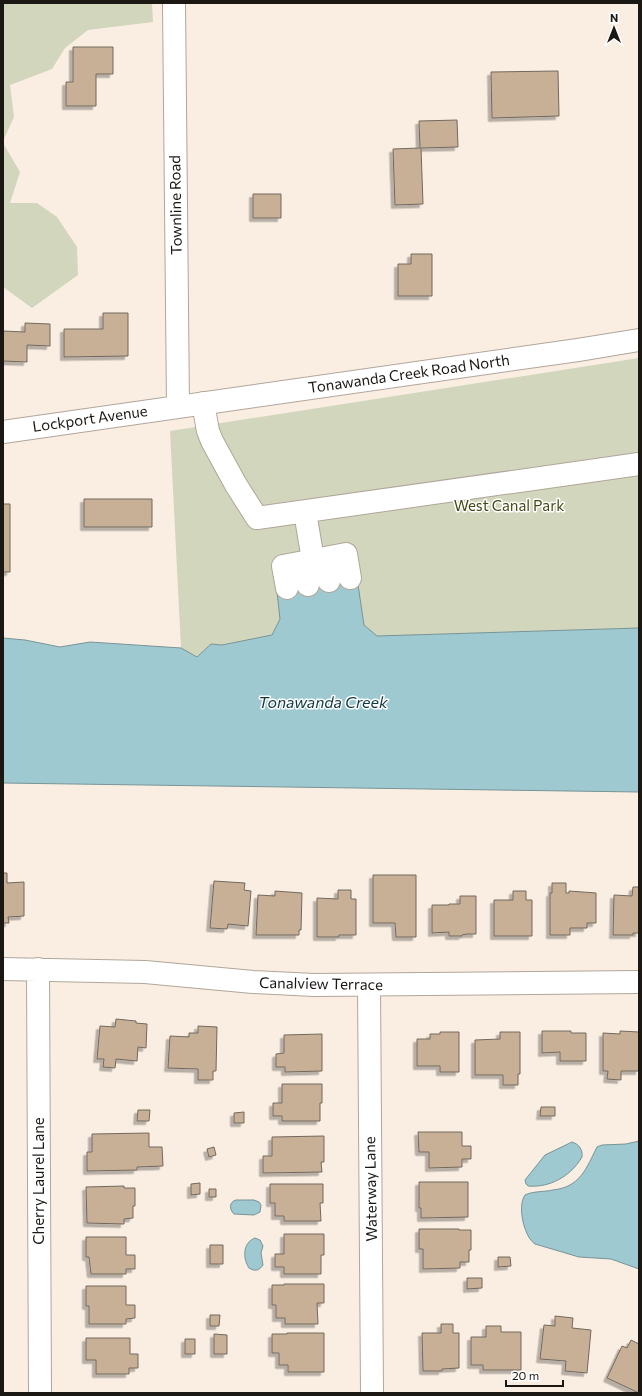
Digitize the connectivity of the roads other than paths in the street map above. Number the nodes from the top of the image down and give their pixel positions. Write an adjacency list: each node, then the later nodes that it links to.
1 (174, 3): 4 (street, Townline Road)
2 (639, 340): 3 (street, Tonawanda Creek Road North)
3 (203, 403): 4 (street, Tonawanda Creek Road North); 7 (street)
4 (178, 406): 5 (street, Lockport Avenue)
5 (3, 432)
6 (639, 464): 7 (street)
7 (305, 512): 8 (street)
8 (314, 560): 9 (street); 10 (street)
9 (340, 579)
10 (298, 586)
11 (3, 969): 12 (street, Canalview Terrace)
12 (38, 969): 14 (street, Canalview Terrace); 15 (street, Cherry Laurel Lane)
13 (639, 982): 14 (street, Canalview Terrace)
14 (369, 986): 16 (street, Waterway Lane)
15 (40, 1393)
16 (372, 1393)

